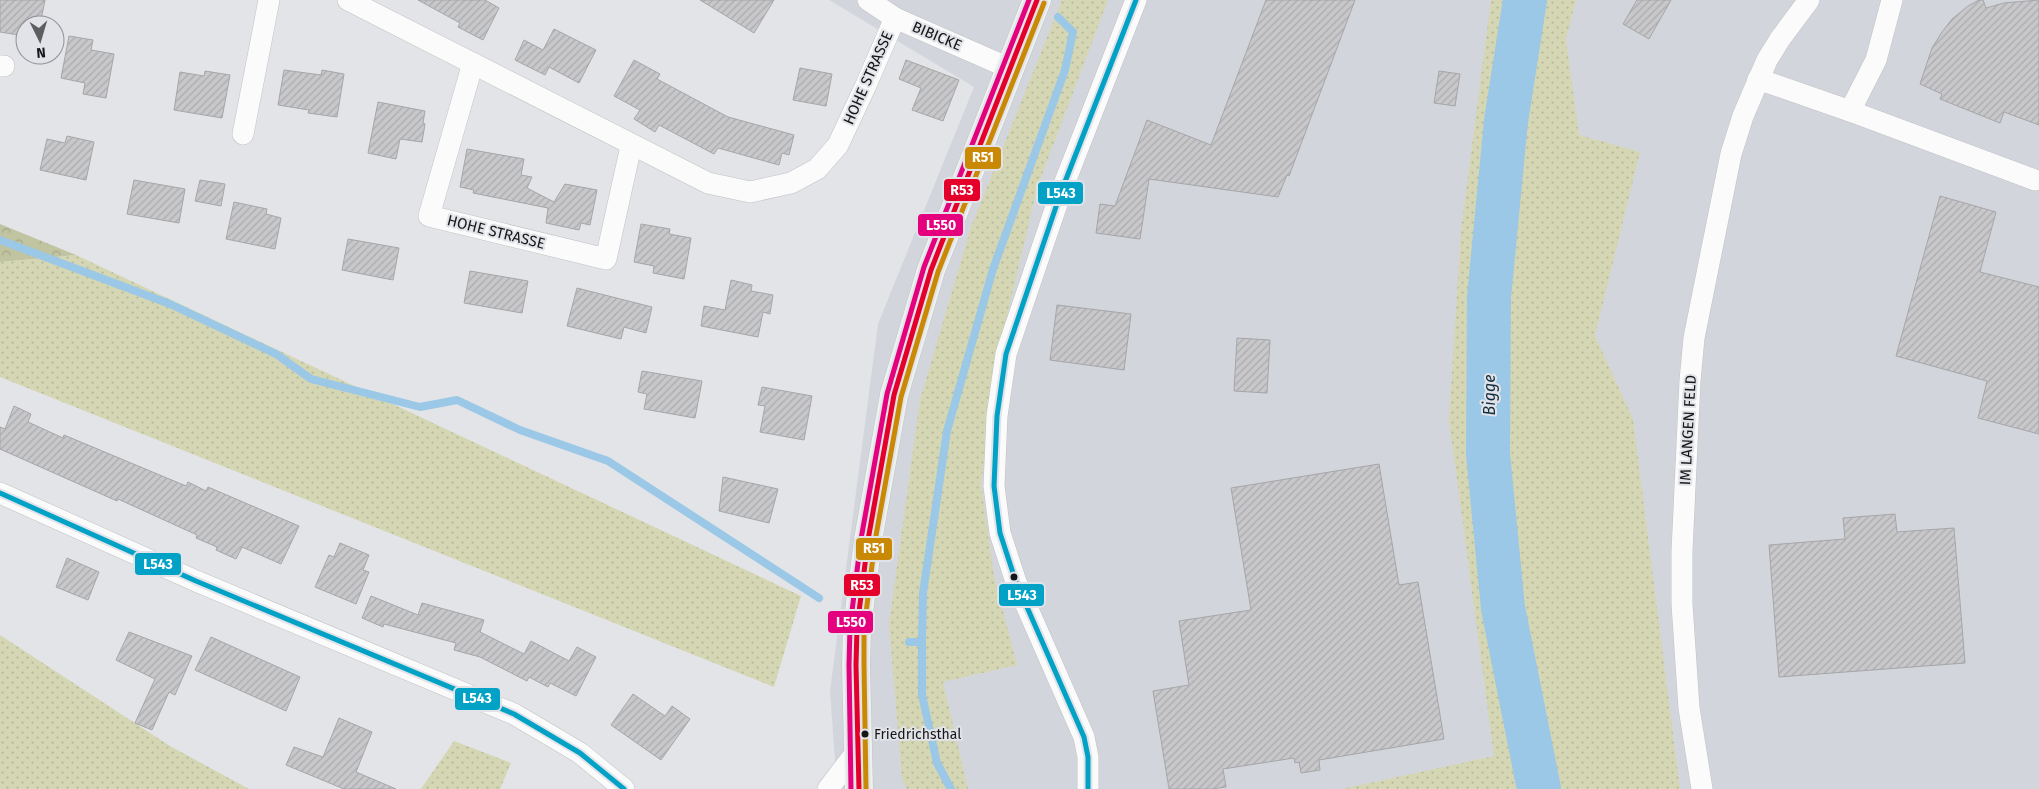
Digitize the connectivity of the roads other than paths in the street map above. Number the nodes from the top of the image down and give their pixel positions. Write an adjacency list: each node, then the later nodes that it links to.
1 (269, 0): 13 (street)
2 (348, 0): 9 (street, HOHE STRASSE)
3 (868, 0): 8 (street, BIBICKE)
4 (1037, 0): 10 (main road)
5 (1136, 0): 21 (street)
6 (1809, 0): 11 (street, IM LANGEN FELD)
7 (1892, 0): 12 (street)
8 (895, 18): 10 (street, BIBICKE); 14 (street, HOHE STRASSE)
9 (473, 63): 14 (street, HOHE STRASSE); 14 (street, HOHE STRASSE)
10 (1009, 68): 17 (main road)
11 (1758, 79): 12 (street); 22 (street, IM LANGEN FELD)
12 (1850, 111): 15 (street)
13 (243, 134)
14 (630, 146)
15 (2035, 180)
16 (0, 493): 18 (street)
17 (857, 751): 19 (street); 20 (main road)
18 (624, 789)
19 (828, 789)
20 (859, 789)
21 (1088, 789)
22 (1702, 789)

